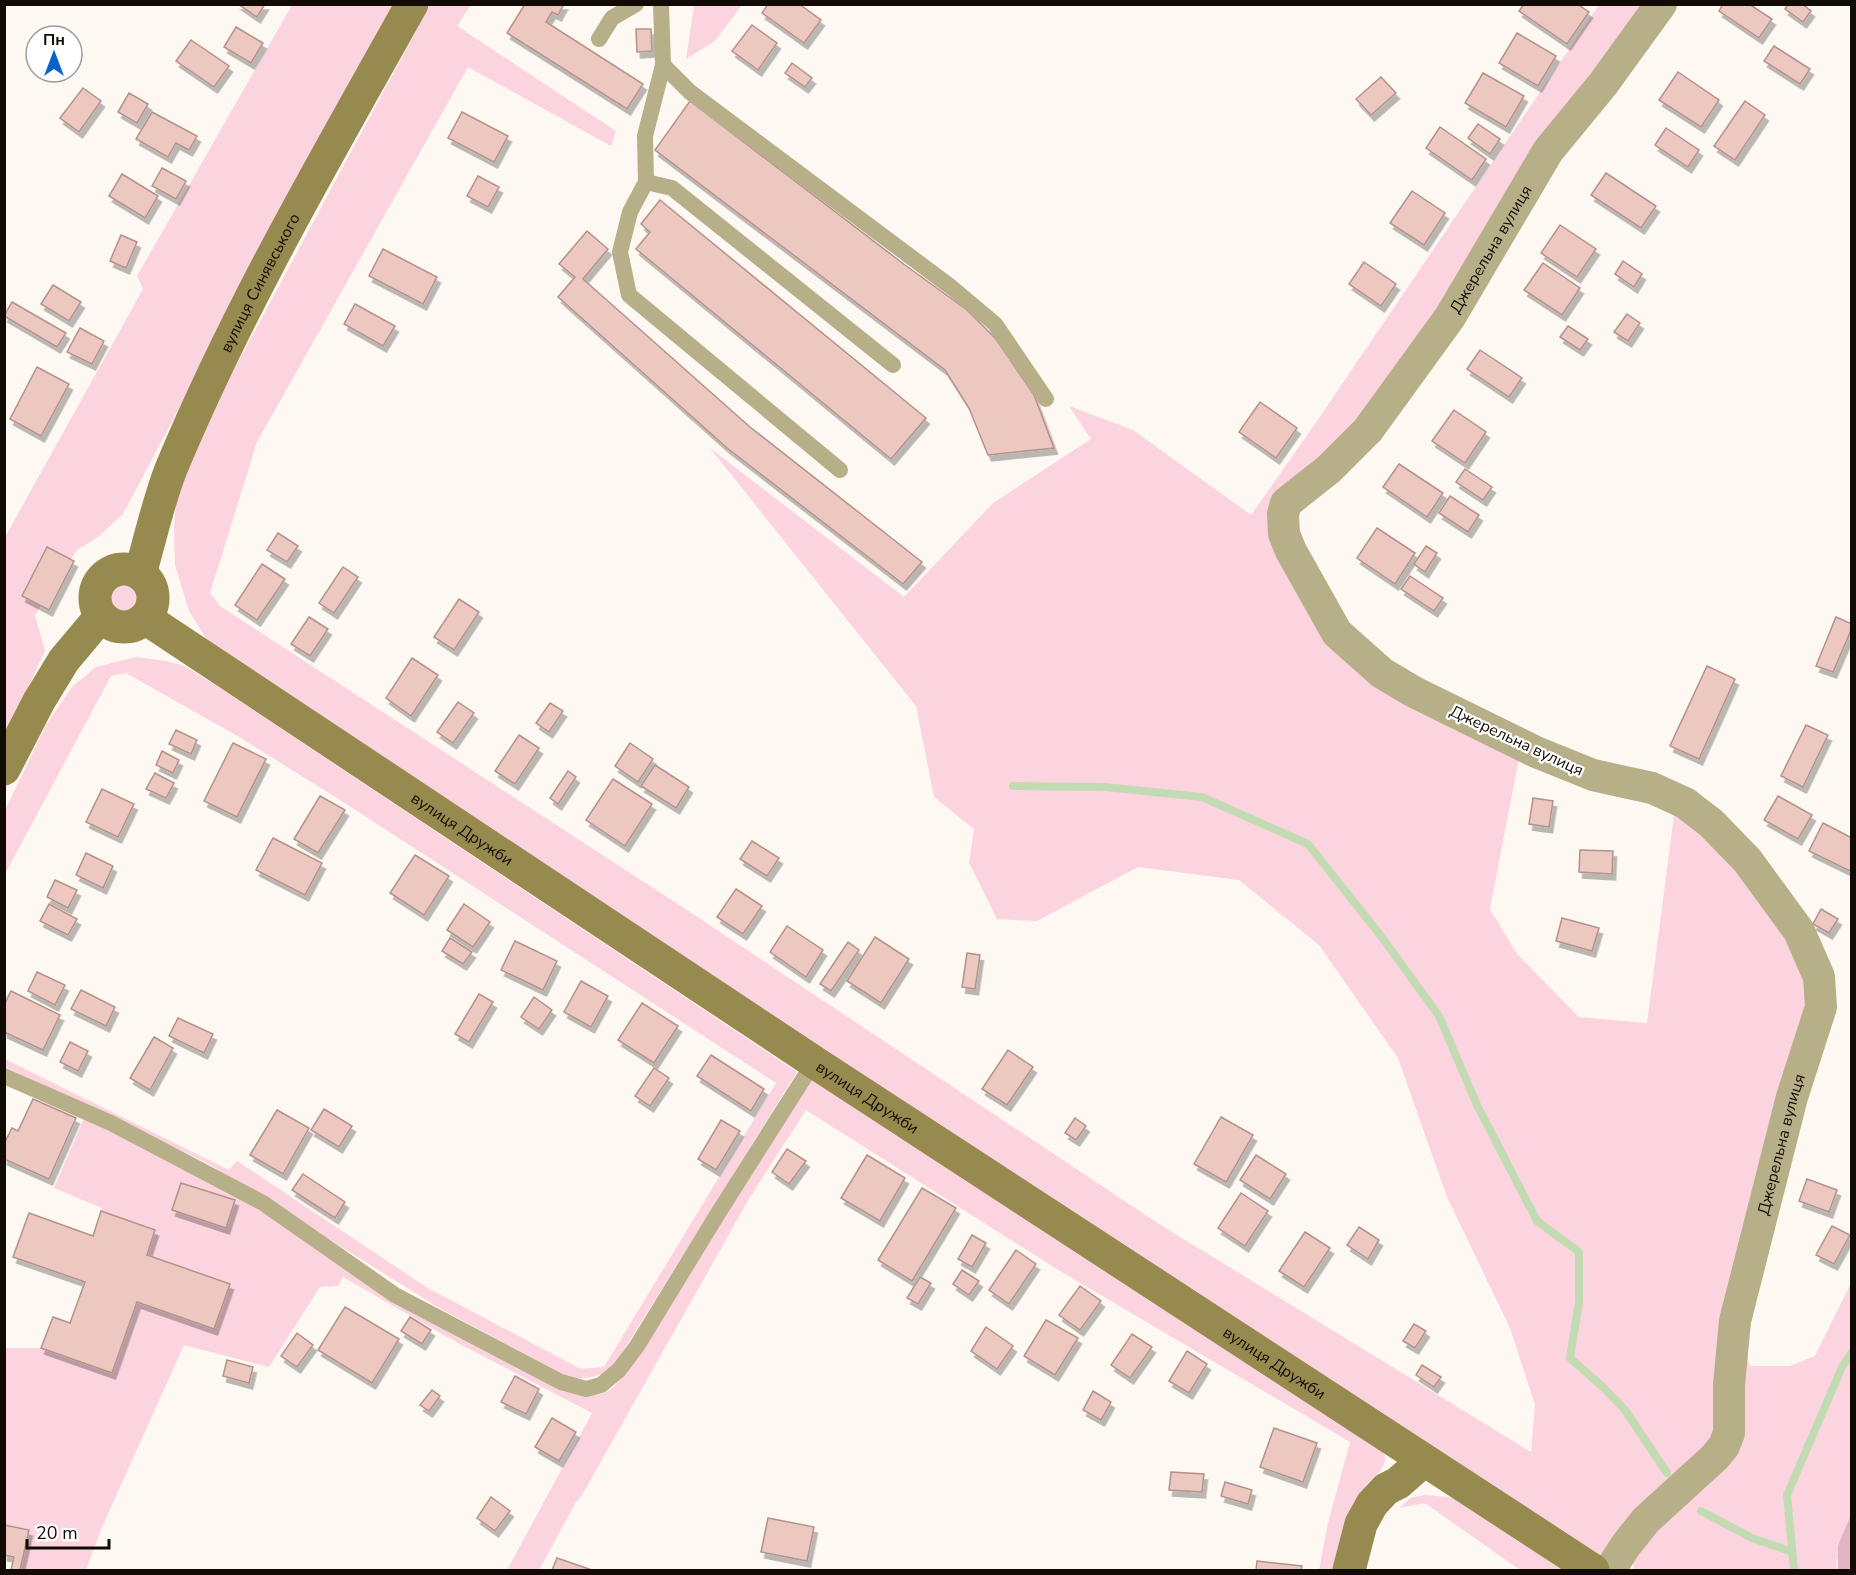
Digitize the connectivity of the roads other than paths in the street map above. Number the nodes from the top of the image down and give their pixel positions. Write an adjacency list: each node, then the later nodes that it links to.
1 (412, 4): 11 (street, вулиця Синявського)
2 (636, 4): 5 (lane)
3 (661, 4): 6 (lane)
4 (1661, 4): 20 (street, Джерельна вулиця)
5 (599, 39)
6 (663, 65): 7 (lane); 9 (lane)
7 (646, 182): 8 (lane); 10 (lane)
8 (893, 365)
9 (1046, 399)
10 (840, 470)
11 (140, 574): 12 (street); 13 (street)
12 (101, 616): 13 (street); 14 (street)
13 (146, 618): 15 (street, вулиця Дружби)
14 (4, 770)
15 (814, 1062): 16 (lane); 17 (street, вулиця Дружби)
16 (4, 1076)
17 (1423, 1461): 18 (street); 19 (street, вулиця Дружби)
18 (1349, 1570)
19 (1593, 1570)
20 (1610, 1570)

